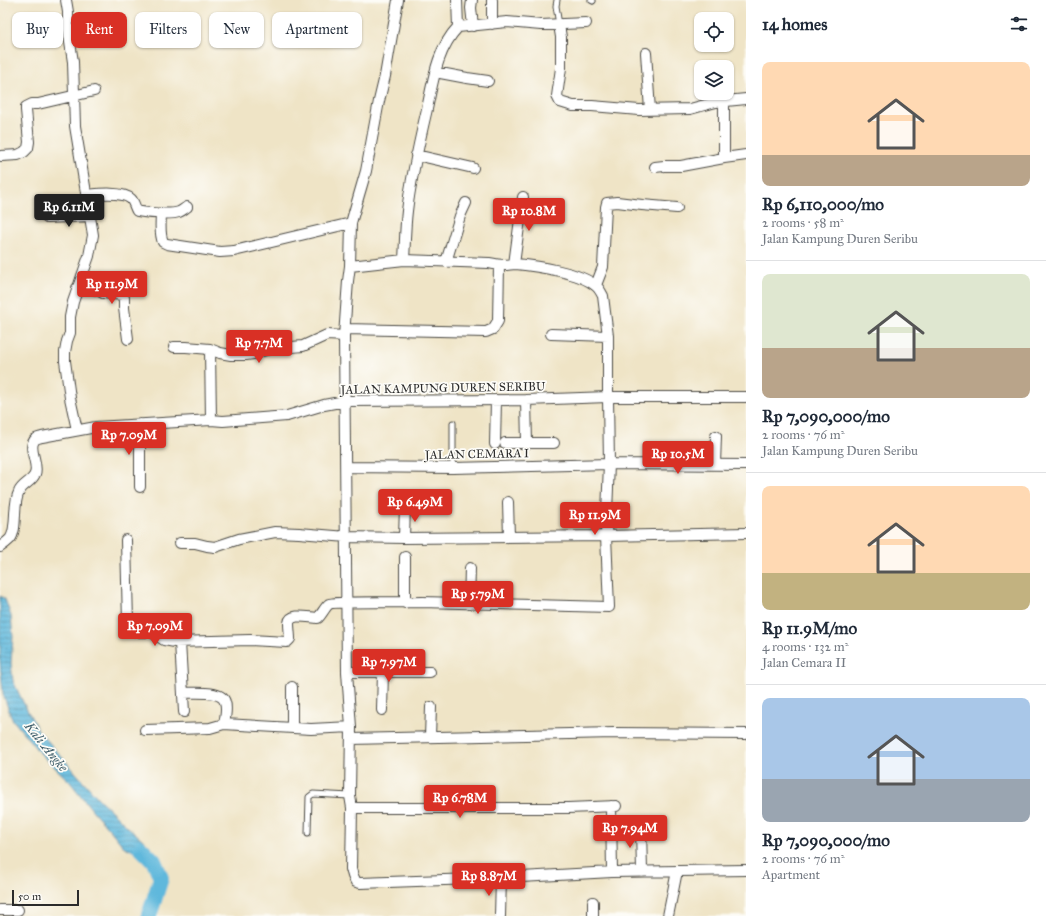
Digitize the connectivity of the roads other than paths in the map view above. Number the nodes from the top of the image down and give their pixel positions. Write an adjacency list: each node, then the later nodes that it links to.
1 (66, 0): 16 (street)
2 (398, 0): 34 (street)
3 (457, 0): 11 (street)
4 (472, 0): 10 (street)
5 (492, 0): 8 (street)
6 (557, 0): 9 (lane)
7 (586, 23): 9 (street)
8 (492, 24): 9 (street); 10 (street)
9 (559, 24): 19 (street)
10 (473, 26): 11 (street)
11 (458, 27): 13 (street)
12 (646, 53): 19 (street)
13 (435, 72): 14 (street); 20 (street)
14 (488, 81)
15 (94, 91): 16 (street)
16 (74, 96): 22 (street); 26 (street)
17 (746, 100): 18 (street)
18 (724, 101): 19 (street); 23 (street)
19 (650, 110)
20 (416, 155): 25 (street); 35 (street)
21 (746, 155): 23 (street)
22 (0, 156)
23 (724, 158): 24 (street)
24 (655, 167)
25 (473, 168)
26 (86, 195): 31 (street); 32 (street)
27 (523, 197): 37 (street)
28 (466, 203): 36 (street)
29 (187, 207): 31 (street)
30 (677, 208): 40 (street)
31 (161, 213): 34 (street)
32 (90, 216): 33 (street); 41 (street)
33 (47, 218)
34 (351, 223): 39 (street)
35 (404, 260): 36 (street); 39 (street)
36 (446, 262): 38 (street)
37 (514, 264): 38 (street); 40 (street)
38 (499, 265): 42 (street)
39 (350, 266): 42 (street)
40 (596, 285): 44 (street)
41 (77, 288): 45 (street); 56 (street)
42 (344, 333): 47 (street); 52 (street)
43 (551, 334): 44 (street)
44 (608, 336): 48 (street)
45 (128, 339)
46 (174, 347): 47 (street)
47 (210, 349): 53 (street)
48 (608, 397): 49 (street, JALAN KAMPUNG DUREN SERIBU); 51 (street, JALAN KAMPUNG DUREN SERIBU); 60 (street)
49 (746, 398)
50 (496, 400): 51 (street, JALAN KAMPUNG DUREN SERIBU); 52 (street, JALAN KAMPUNG DUREN SERIBU); 58 (street)
51 (526, 400): 58 (street)
52 (345, 401): 53 (street, JALAN KAMPUNG DUREN SERIBU); 63 (street)
53 (211, 420): 55 (street, JALAN KAMPUNG DUREN SERIBU)
54 (453, 423): 64 (lane)
55 (140, 424): 56 (street, JALAN KAMPUNG DUREN SERIBU); 65 (street)
56 (77, 430): 75 (street, JALAN KAMPUNG DUREN SERIBU)
57 (716, 436): 61 (street)
58 (527, 443): 59 (street)
59 (554, 444)
60 (609, 464): 61 (street, JALAN CEMARA I); 64 (street, JALAN CEMARA I); 69 (street)
61 (715, 464): 62 (street, JALAN CEMARA I)
62 (746, 465)
63 (346, 467): 64 (street, JALAN CEMARA I); 70 (street)
64 (453, 468)
65 (140, 487)
66 (508, 502): 71 (street)
67 (405, 506): 72 (street)
68 (746, 533): 69 (street)
69 (606, 536): 71 (street); 80 (street)
70 (346, 537): 72 (street); 74 (street); 78 (street)
71 (509, 537): 72 (street)
72 (404, 538)
73 (126, 540): 81 (street)
74 (180, 543)
75 (0, 547)
76 (404, 557): 79 (street)
77 (470, 568): 80 (street)
78 (346, 603): 79 (street); 81 (street); 82 (street)
79 (405, 603): 80 (street)
80 (470, 604)
81 (180, 642): 86 (street)
82 (347, 672): 83 (street); 91 (street)
83 (383, 672): 84 (street); 88 (street)
84 (430, 672)
85 (292, 688): 92 (street)
86 (184, 693): 89 (street); 90 (street)
87 (431, 707): 95 (street)
88 (382, 710)
89 (184, 712)
90 (224, 724): 92 (street); 93 (street)
91 (351, 727): 92 (street); 96 (street)
92 (292, 728)
93 (145, 730)
94 (746, 734): 95 (street)
95 (430, 737): 96 (street)
96 (351, 738): 97 (street)
97 (350, 796): 98 (street); 100 (lane)
98 (352, 808): 103 (street); 105 (street)
99 (641, 827): 104 (street)
100 (308, 833)
101 (746, 870): 102 (street)
102 (677, 871): 104 (street); 111 (street)
103 (612, 872): 104 (street); 105 (street)
104 (642, 872)
105 (501, 878): 109 (street)
106 (593, 902): 110 (street)
107 (0, 910): 108 (street)
108 (18, 910)
109 (500, 916)
110 (593, 916)
111 (668, 916)

